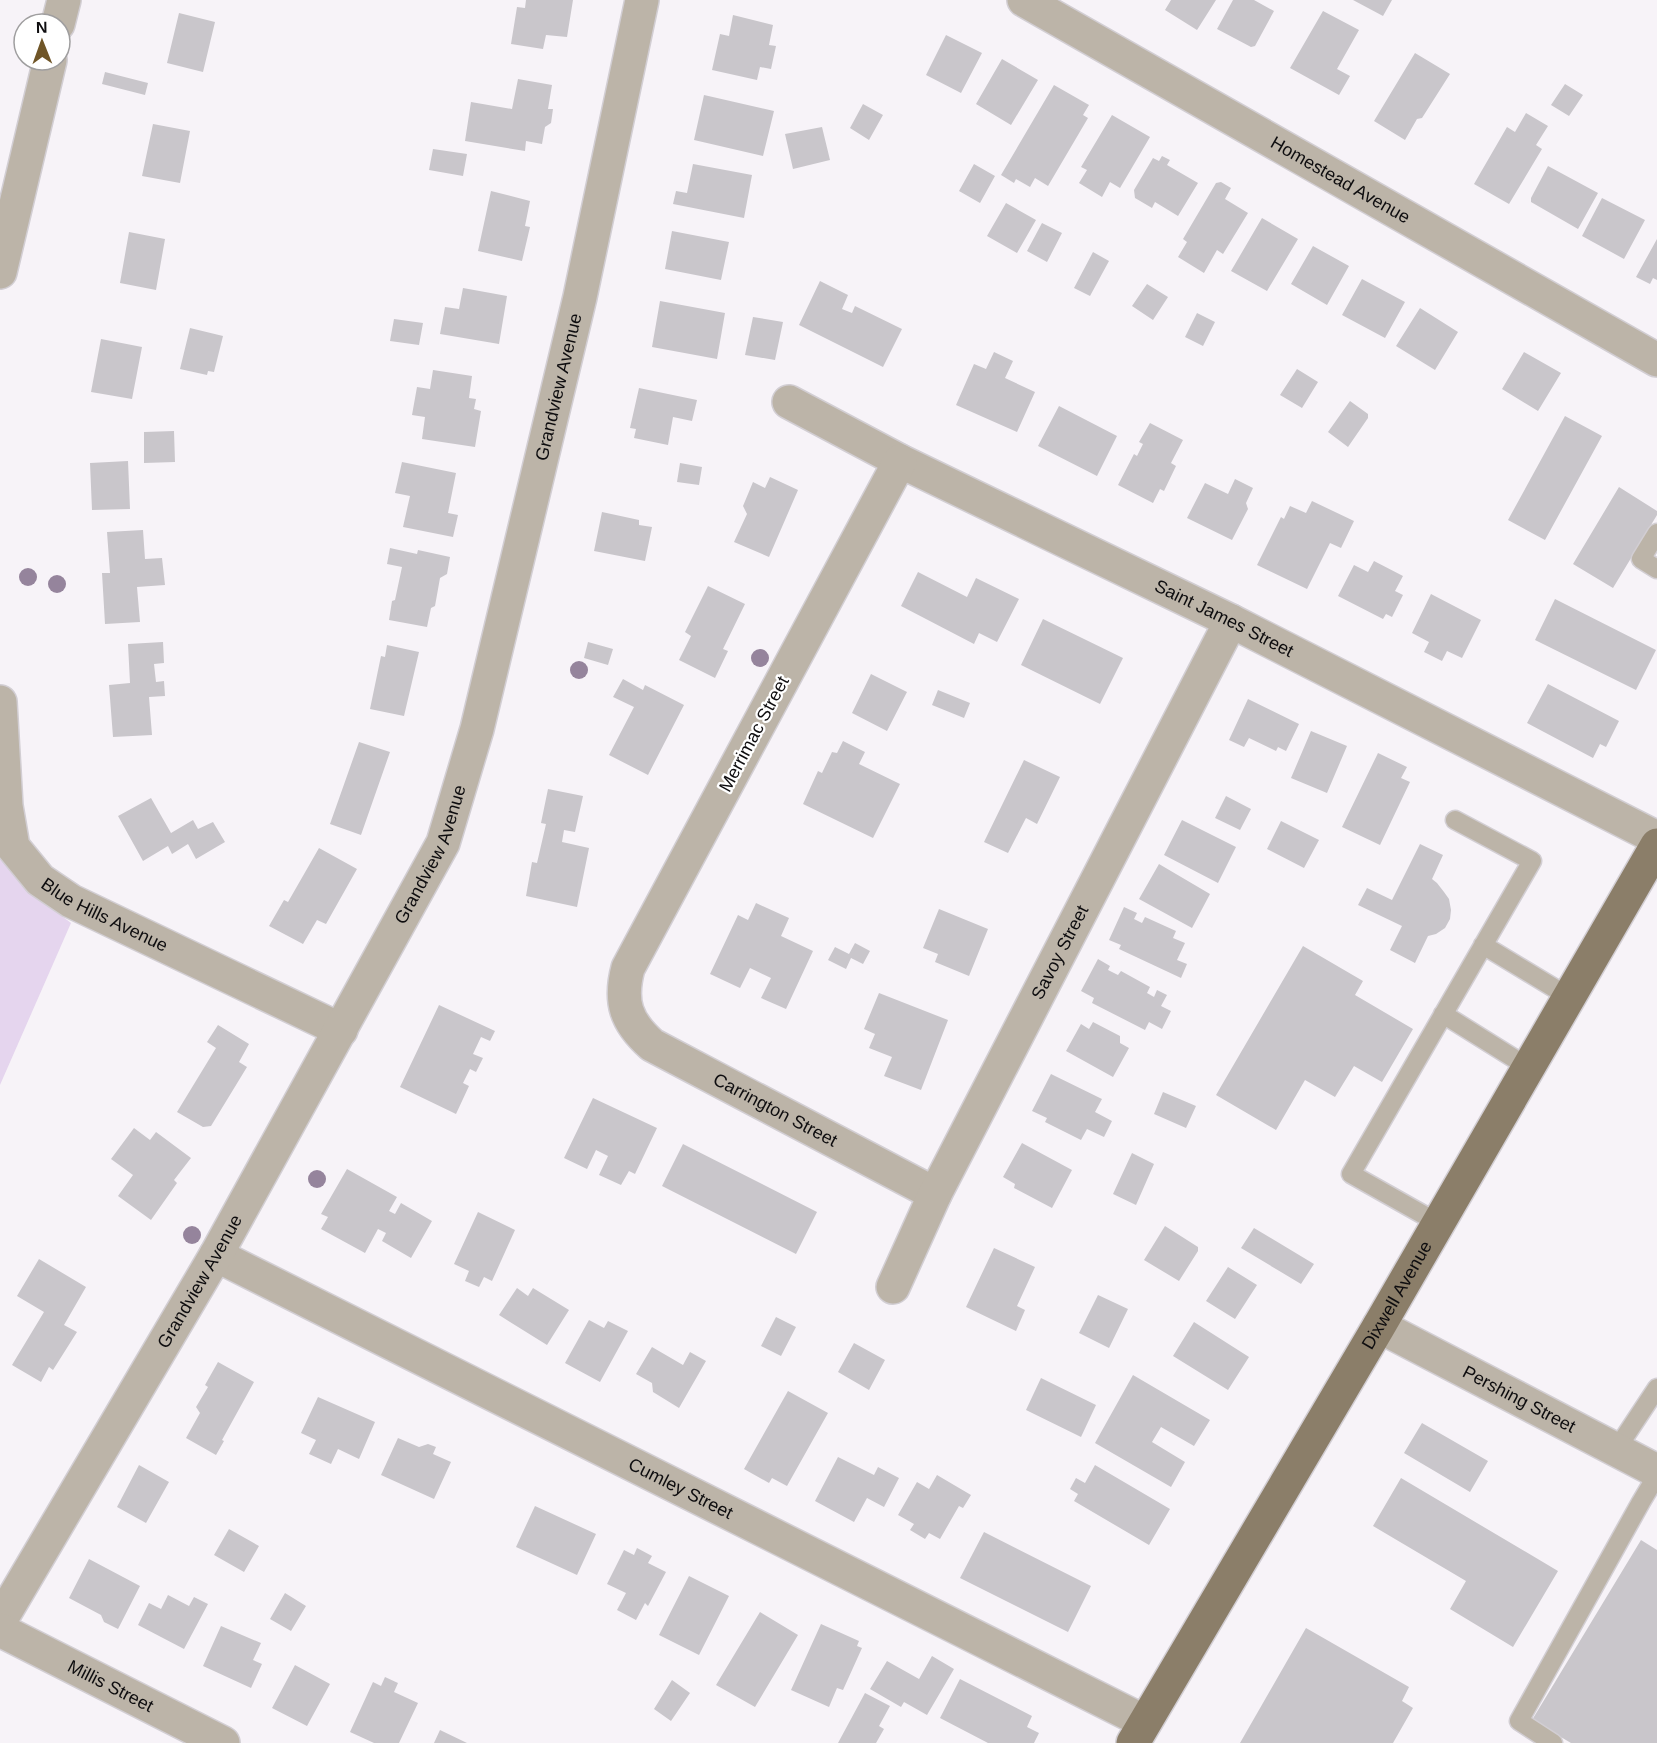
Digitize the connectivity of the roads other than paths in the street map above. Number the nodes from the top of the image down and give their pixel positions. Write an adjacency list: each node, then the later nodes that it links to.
1 (642, 0): 20 (street, Grandview Avenue)
2 (1024, 0): 5 (street, Homestead Avenue)
3 (47, 72): 4 (street)
4 (0, 272)
5 (1657, 360)
6 (789, 402): 7 (street, Saint James Street)
7 (900, 461): 10 (street, Saint James Street); 18 (street, Merrimac Street)
8 (1657, 533): 9 (lane)
9 (1657, 569)
10 (1231, 621): 13 (street, Saint James Street); 22 (street, Savoy Street)
11 (0, 702): 15 (street, Blue Hills Avenue)
12 (1455, 820): 16 (lane)
13 (1657, 838)
14 (1657, 845): 17 (main road, Dixwell Avenue)
15 (7, 851): 20 (street, Blue Hills Avenue)
16 (1483, 945): 17 (lane); 19 (lane)
17 (1569, 998): 21 (main road, Dixwell Avenue)
18 (627, 1012): 22 (street, Carrington Street)
19 (1443, 1014): 21 (lane); 23 (lane)
20 (341, 1030): 24 (street, Grandview Avenue)
21 (1528, 1067): 23 (main road, Dixwell Avenue)
22 (935, 1194): 25 (street, Savoy Street)
23 (1438, 1223): 26 (main road, Dixwell Avenue)
24 (216, 1256): 30 (street, Grandview Avenue); 32 (street, Cumley Street)
25 (893, 1287)
26 (1379, 1326): 28 (street, Pershing Street); 32 (main road, Dixwell Avenue)
27 (1657, 1388): 28 (lane)
28 (1616, 1450): 29 (street, Pershing Street)
29 (1657, 1473): 34 (lane)
30 (0, 1621)
31 (0, 1630): 33 (street, Millis Street)
32 (1139, 1733)
33 (223, 1743)
34 (1553, 1743)

